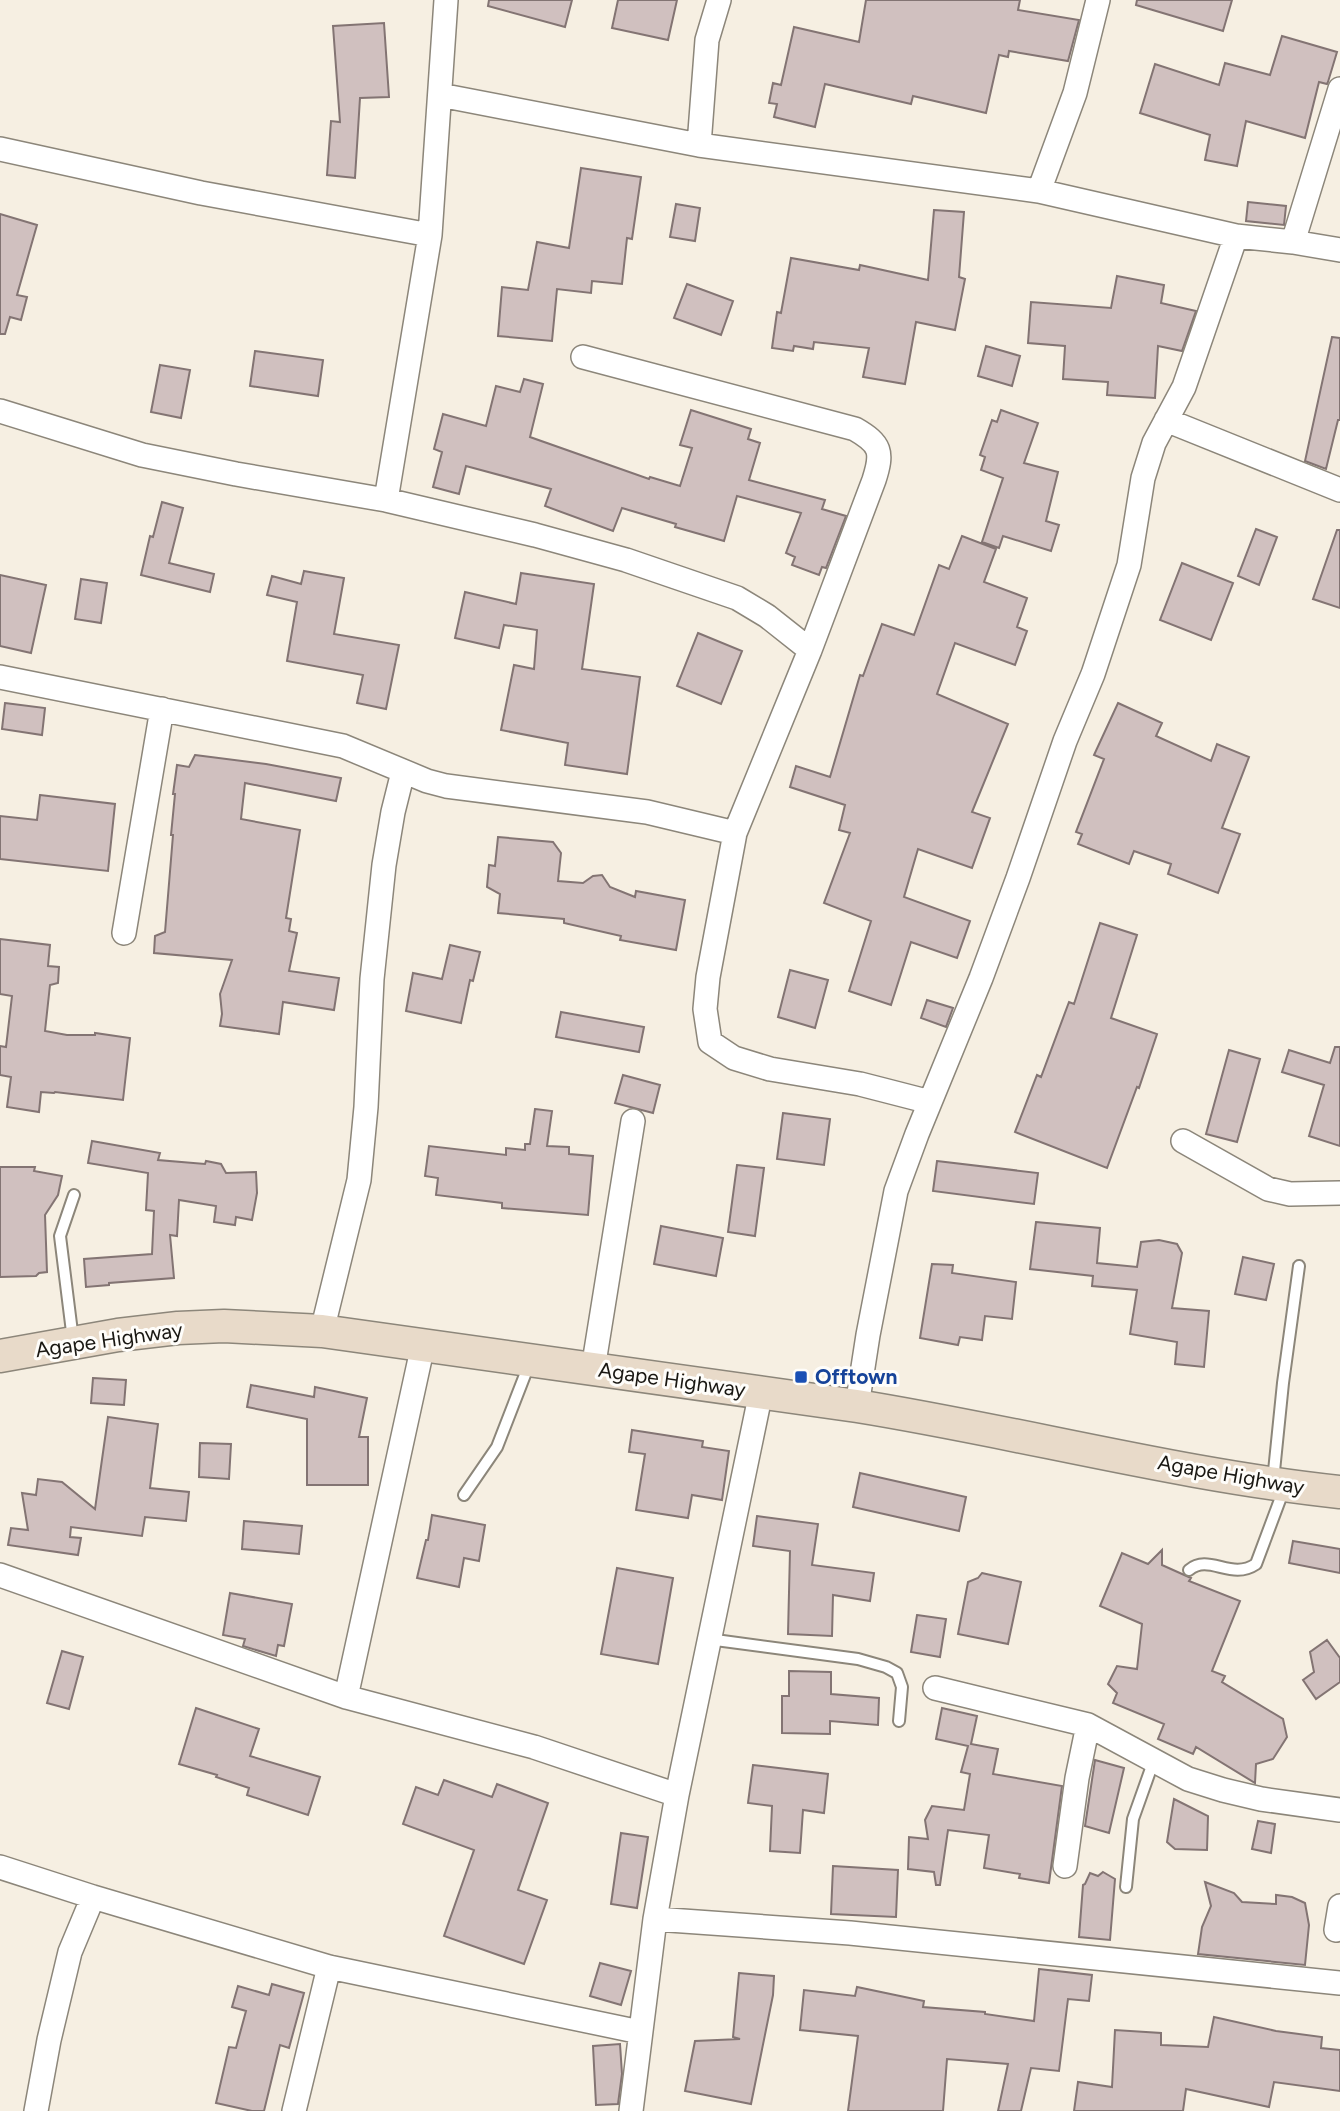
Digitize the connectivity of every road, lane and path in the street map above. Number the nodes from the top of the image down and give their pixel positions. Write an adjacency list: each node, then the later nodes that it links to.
1 (446, 0): 5 (street)
2 (719, 0): 6 (street)
3 (1098, 0): 8 (street)
4 (1340, 89): 11 (street)
5 (440, 95): 6 (street); 9 (street)
6 (699, 145): 8 (street)
7 (0, 149): 9 (street)
8 (1039, 191): 10 (street)
9 (430, 235): 17 (street)
10 (1236, 236): 11 (street); 15 (street)
11 (1293, 242): 12 (street)
12 (1340, 250)
13 (583, 357): 18 (street)
14 (0, 411): 17 (street)
15 (1166, 420): 16 (street); 24 (street)
16 (1340, 490)
17 (386, 500): 18 (street)
18 (810, 650): 22 (street)
19 (0, 677): 20 (street)
20 (162, 709): 21 (street); 23 (street)
21 (403, 772): 22 (street); 30 (street)
22 (735, 833): 24 (street)
23 (124, 933)
24 (930, 1102): 37 (street)
25 (633, 1121): 35 (street)
26 (1183, 1141): 27 (street)
27 (1340, 1193)
28 (74, 1195): 31 (lane)
29 (1299, 1266): 38 (lane)
30 (322, 1331): 31 (street, Agape Highway); 32 (street, Agape Highway)
31 (74, 1343): 33 (street, Agape Highway)
32 (424, 1345): 34 (street, Agape Highway); 45 (street)
33 (0, 1356)
34 (531, 1360): 35 (street, Agape Highway); 40 (lane)
35 (593, 1369): 36 (street, Agape Highway)
36 (761, 1392): 37 (street, Agape Highway); 43 (street)
37 (858, 1406): 38 (street, Agape Highway)
38 (1279, 1485): 39 (street, Agape Highway); 41 (lane)
39 (1340, 1492)
40 (464, 1496)
41 (1189, 1570)
42 (0, 1575): 45 (street)
43 (708, 1639): 46 (lane); 49 (street)
44 (936, 1688): 47 (street)
45 (346, 1697): 49 (street)
46 (899, 1721)
47 (1088, 1725): 48 (street); 51 (street)
48 (1154, 1760): 50 (street); 53 (lane)
49 (677, 1795): 56 (street)
50 (1340, 1810)
51 (1065, 1866)
52 (0, 1867): 54 (street)
53 (1126, 1887)
54 (93, 1897): 58 (street); 61 (street)
55 (1340, 1906): 57 (street)
56 (655, 1919): 59 (street); 60 (street)
57 (1336, 1930)
58 (329, 1967): 60 (street); 62 (street)
59 (1340, 1983)
60 (640, 2032): 63 (street)
61 (36, 2111)
62 (294, 2111)
63 (631, 2111)

